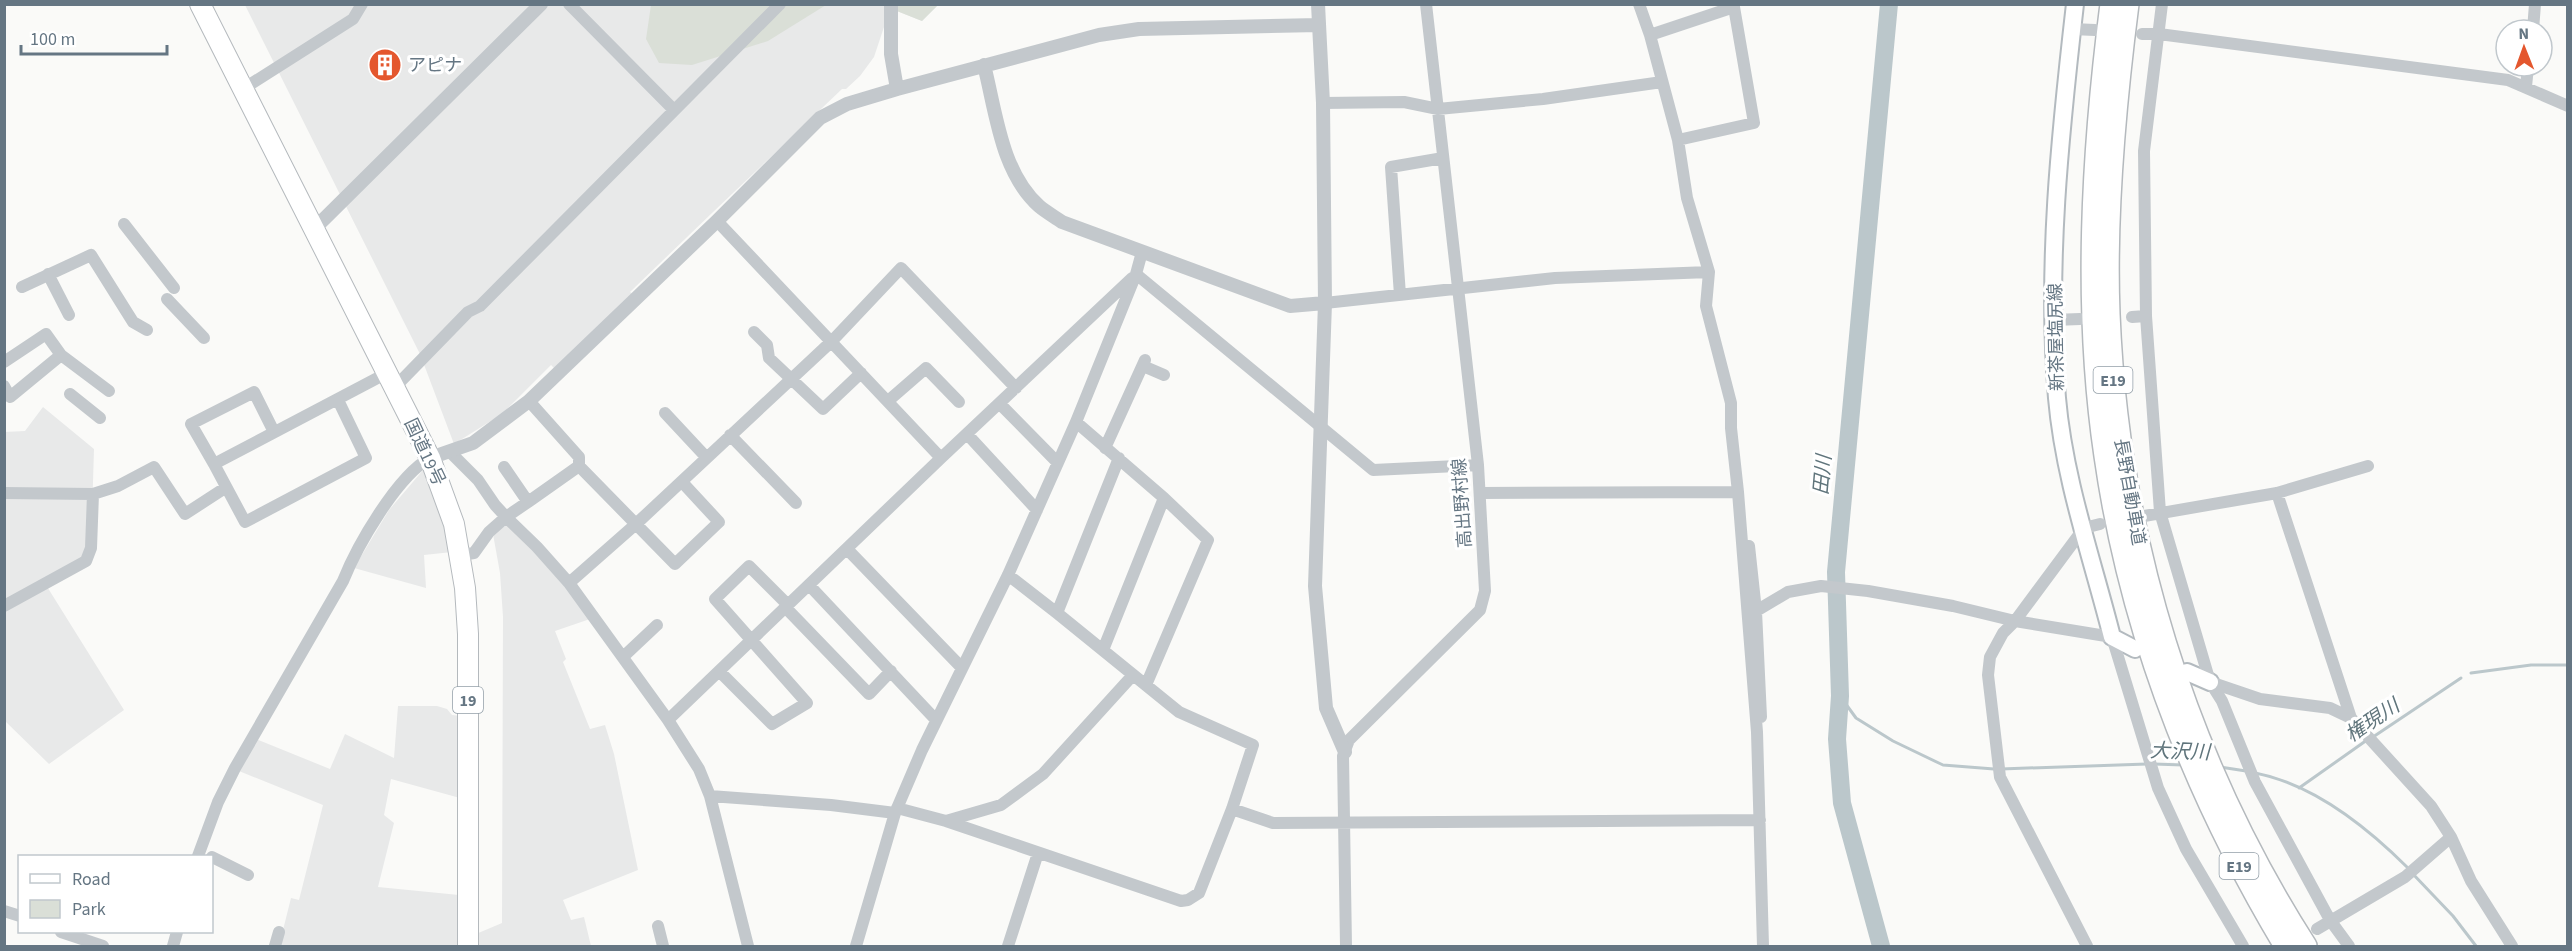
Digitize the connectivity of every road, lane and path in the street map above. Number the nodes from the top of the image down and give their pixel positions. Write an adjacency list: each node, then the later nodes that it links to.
1 (200, 4): 25 (highway, 国道19号 / 19)
2 (362, 4): 25 (street)
3 (541, 4): 34 (street)
4 (569, 4): 28 (street)
5 (780, 4): 28 (street)
6 (891, 4): 24 (street)
7 (1318, 4): 14 (street)
8 (1426, 4): 29 (street, 高出野村線)
9 (1639, 4): 19 (street)
10 (2075, 4): 15 (main road, 新茶屋塩尻線)
11 (2111, 4): 129 (highway, 長野自動車道 / E19)
12 (2128, 4): 129 (highway, 長野自動車道 / E19)
13 (2162, 4): 18 (street)
14 (1319, 25): 20 (street); 26 (street)
15 (2072, 30): 16 (street); 47 (main road, 新茶屋塩尻線)
16 (2095, 30)
17 (2142, 34): 18 (street)
18 (2158, 34): 23 (street); 44 (street)
19 (1650, 35): 22 (street); 30 (street)
20 (984, 65): 24 (street); 35 (street)
21 (2527, 78): 23 (street)
22 (1662, 82): 29 (street); 30 (street)
23 (2526, 87): 27 (street)
24 (897, 88): 32 (street)
25 (243, 89): 34 (highway, 国道19号 / 19)
26 (1323, 103): 29 (street); 42 (street)
27 (2568, 106)
28 (675, 110): 57 (street)
29 (1437, 110): 31 (street, 高出野村線)
30 (1678, 140): 36 (street)
31 (1443, 158): 40 (street, 高出野村線); 41 (street)
32 (717, 221): 51 (street); 63 (street)
33 (132, 228): 50 (street)
34 (314, 229): 57 (highway, 国道19号 / 19)
35 (1142, 252): 38 (street); 42 (street)
36 (1710, 272): 40 (street); 89 (street)
37 (48, 274): 39 (street); 43 (street); 48 (street)
38 (1136, 274): 59 (street); 69 (street); 70 (street)
39 (22, 287)
40 (1459, 288): 41 (street); 82 (street, 高出野村線)
41 (1400, 295): 42 (street)
42 (1325, 303): 70 (street)
43 (69, 315)
44 (2146, 316): 45 (street); 97 (street)
45 (2132, 317)
46 (2080, 319): 47 (street)
47 (2054, 320): 101 (main road, 新茶屋塩尻線)
48 (147, 330)
49 (754, 332): 56 (street)
50 (204, 338)
51 (832, 341): 54 (street); 56 (street); 59 (street)
52 (61, 355): 53 (street); 58 (street); 60 (street)
53 (4, 362)
54 (861, 373): 56 (street); 64 (street)
55 (1164, 375): 74 (street)
56 (790, 379): 73 (street)
57 (391, 380): 62 (street); 76 (highway, 国道19号 / 19)
58 (4, 386)
59 (1016, 388): 66 (street)
60 (110, 391)
61 (70, 394): 68 (street)
62 (338, 400): 71 (street); 87 (street)
63 (529, 401): 75 (street); 83 (street)
64 (888, 401): 65 (street); 78 (street)
65 (959, 402)
66 (1000, 404): 72 (street); 80 (street)
67 (665, 413): 77 (street)
68 (100, 418)
69 (1076, 422): 74 (street); 80 (street)
70 (1320, 427): 82 (street); 130 (street)
71 (274, 432): 81 (street); 81 (street)
72 (967, 434): 78 (street); 96 (street)
73 (730, 435): 77 (street); 95 (street)
74 (1105, 447): 79 (street)
75 (450, 452): 76 (street); 99 (street)
76 (430, 458): 103 (highway, 国道19号 / 19); 140 (street)
77 (706, 458): 86 (street)
78 (941, 458): 102 (street)
79 (1119, 458): 93 (street); 110 (street)
80 (1058, 463): 96 (street)
81 (213, 464): 87 (street)
82 (1478, 465): 90 (street, 高出野村線)
83 (579, 466): 94 (street); 100 (street)
84 (2368, 466): 91 (street)
85 (504, 467): 94 (street)
86 (682, 482): 100 (street); 100 (street)
87 (225, 488): 92 (street)
88 (4, 492): 92 (street)
89 (1738, 492): 90 (street); 109 (street); 128 (street)
90 (1480, 493): 130 (street, 高出野村線)
91 (2277, 493): 97 (street); 125 (street)
92 (93, 494): 107 (street)
93 (1164, 498): 116 (street); 124 (street)
94 (528, 502): 99 (street)
95 (796, 503)
96 (1037, 510): 104 (street)
97 (2160, 512): 98 (street); 123 (street)
98 (2144, 516)
99 (506, 517): 103 (street); 105 (street)
100 (636, 524): 105 (street)
101 (2092, 526): 111 (street); 113 (main road, 新茶屋塩尻線)
102 (847, 549): 106 (street); 118 (street)
103 (461, 555): 150 (highway, 国道19号 / 19)
104 (1008, 575): 110 (street); 118 (street)
105 (569, 583): 117 (street)
106 (809, 585): 108 (street); 120 (street)
107 (4, 606)
108 (787, 606): 114 (street); 114 (street); 120 (street)
109 (1756, 611): 111 (street); 128 (street)
110 (1057, 613): 116 (street)
111 (2015, 621): 113 (street); 157 (street)
112 (657, 625): 117 (street)
113 (2112, 637): 115 (main road); 158 (street)
114 (752, 640): 119 (street); 119 (street)
115 (2135, 649)
116 (1103, 650): 122 (street)
117 (623, 657): 126 (street)
118 (962, 668): 127 (street)
119 (719, 671): 126 (street)
120 (891, 672): 127 (street)
121 (2187, 672): 123 (main road)
122 (1133, 675): 124 (street); 136 (street)
123 (2210, 682): 125 (street); 143 (street)
124 (1146, 686): 133 (street)
125 (2351, 718): 138 (street)
126 (668, 720): 132 (street)
127 (936, 720): 134 (street)
128 (1757, 732): 135 (street)
129 (2191, 743): 131 (highway, 長野自動車道 / E19)
130 (1345, 752): 137 (street)
131 (2209, 784): 147 (highway, 長野自動車道 / E19); 159 (highway, 長野自動車道 / E19)
132 (710, 796): 134 (street); 152 (street)
133 (1232, 809): 137 (street); 139 (street)
134 (896, 811): 136 (street); 153 (street)
135 (1760, 820): 137 (street); 156 (street)
136 (946, 821): 139 (street)
137 (1344, 823): 155 (street)
138 (2451, 837): 143 (street); 161 (street)
139 (1038, 853): 154 (street)
140 (205, 855)
141 (213, 859): 142 (street)
142 (248, 875)
143 (2330, 920): 147 (street); 160 (street)
144 (658, 926): 151 (street)
145 (279, 932): 149 (street)
146 (64, 933): 148 (street)
147 (2311, 938)
148 (103, 946)
149 (275, 946)
150 (468, 946)
151 (663, 946)
152 (748, 946)
153 (856, 946)
154 (1008, 946)
155 (1346, 946)
156 (1763, 946)
157 (2086, 946)
158 (2244, 946)
159 (2286, 946)
160 (2349, 946)
161 (2512, 946)

